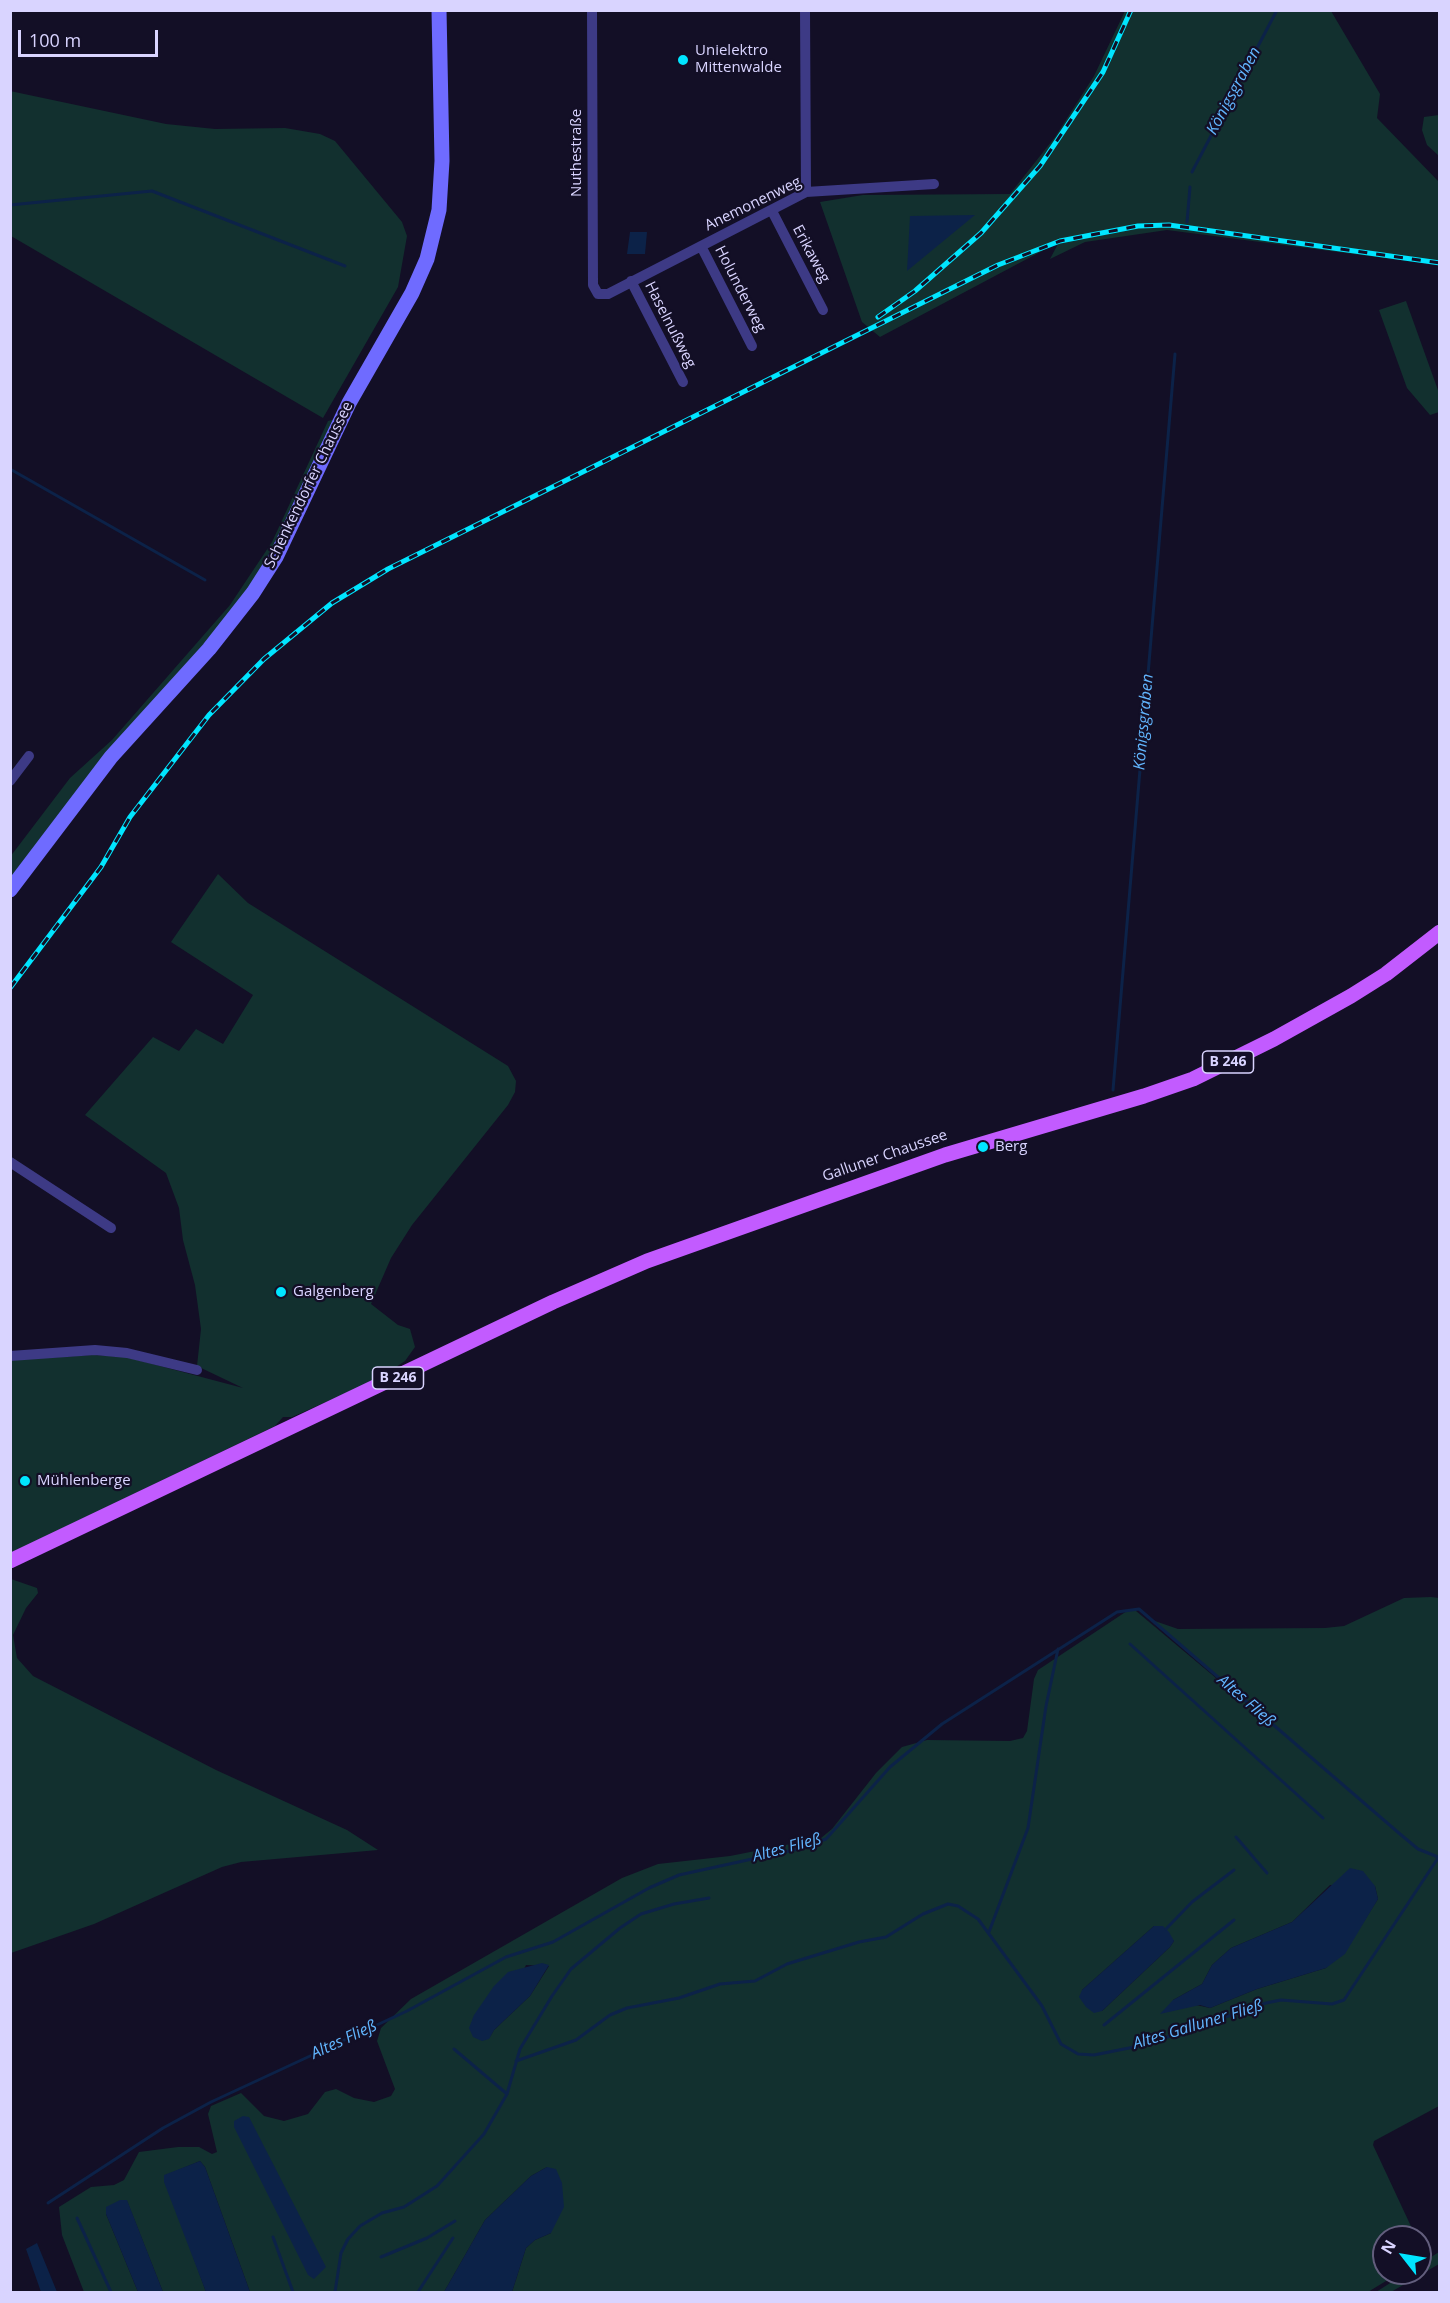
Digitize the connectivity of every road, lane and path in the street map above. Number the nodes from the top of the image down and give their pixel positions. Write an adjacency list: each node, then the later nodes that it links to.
1 (439, 10): 15 (main road, Schenkendorfer Chaussee)
2 (592, 10): 9 (street, Nuthestraße)
3 (805, 10): 5 (street)
4 (934, 184): 5 (street, Anemonenweg)
5 (806, 192): 6 (street, Anemonenweg)
6 (772, 211): 7 (street, Anemonenweg); 10 (street, Erikaweg)
7 (701, 246): 8 (street, Anemonenweg); 11 (street, Holunderweg)
8 (631, 281): 9 (street, Anemonenweg); 12 (street, Haselnußweg)
9 (598, 294)
10 (823, 310)
11 (752, 346)
12 (683, 382)
13 (29, 756): 14 (street)
14 (10, 780)
15 (10, 890)
16 (1440, 932): 21 (main road, Galluner Chaussee / B 246)
17 (10, 1162): 18 (street)
18 (111, 1228)
19 (10, 1356): 20 (street)
20 (197, 1370)
21 (10, 1562)

